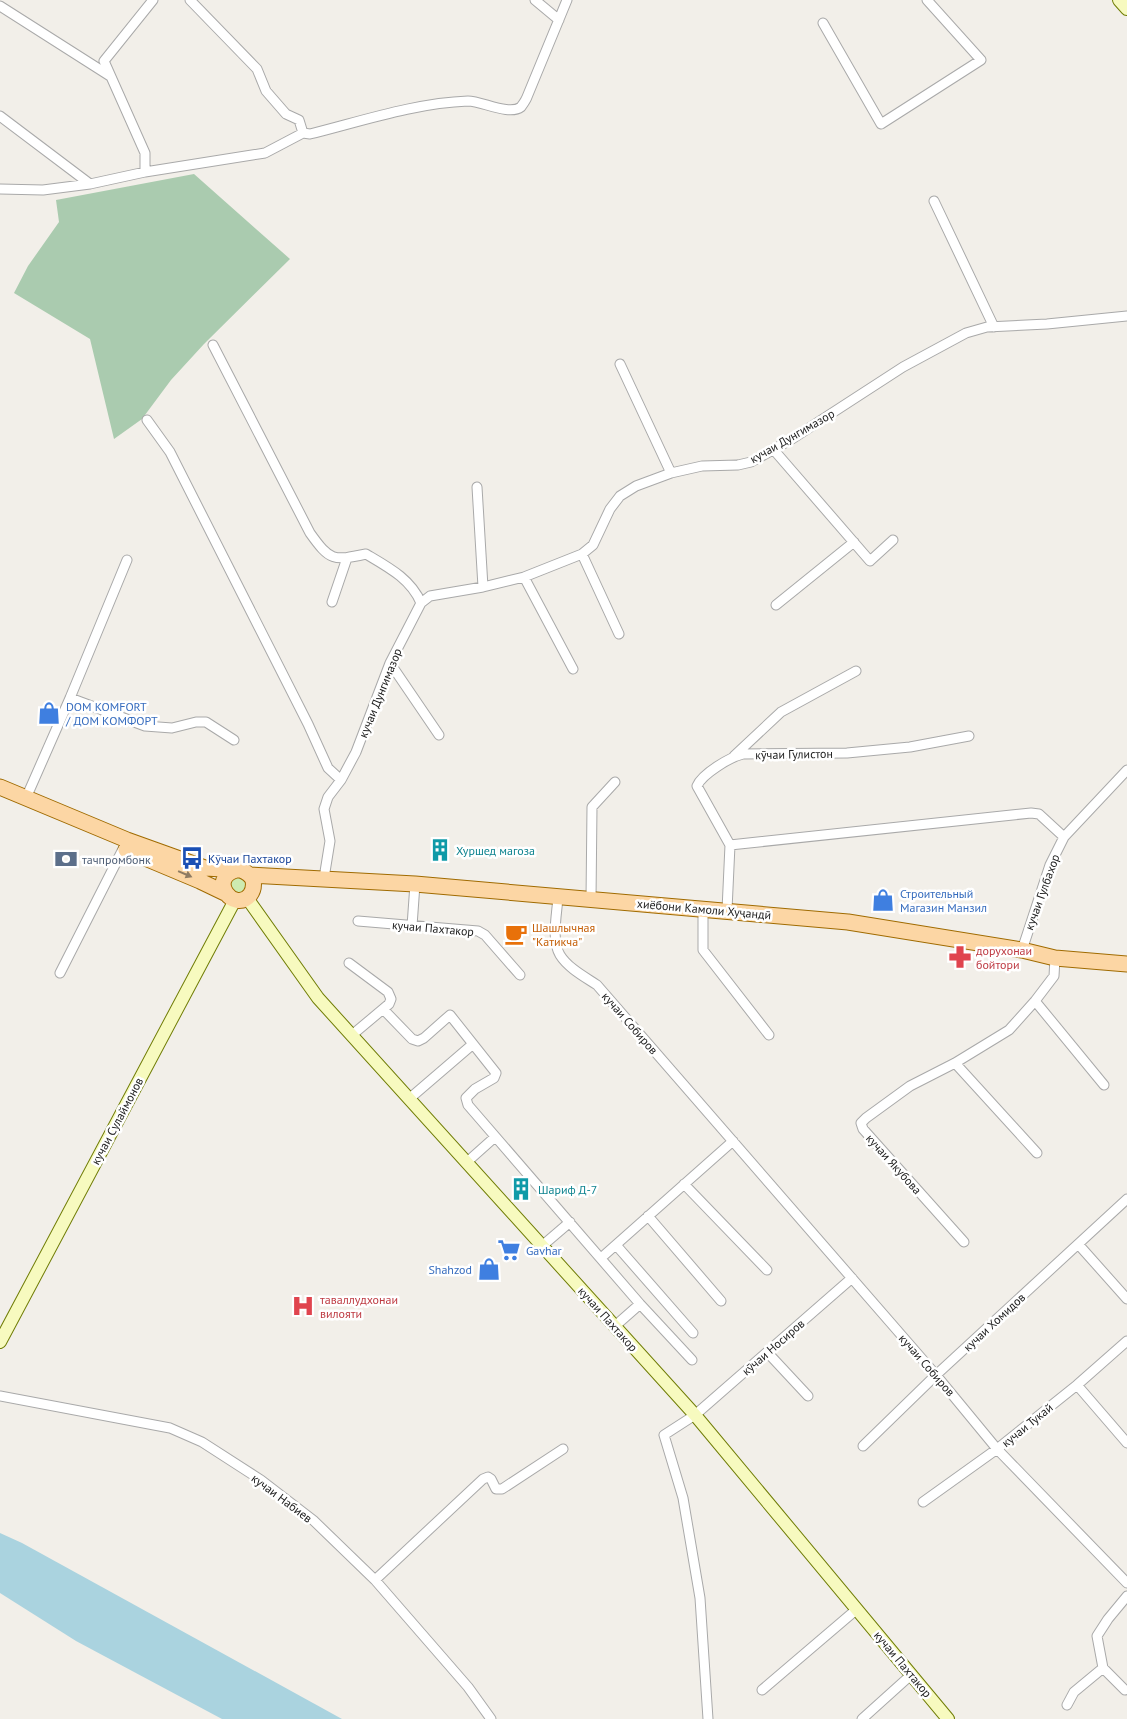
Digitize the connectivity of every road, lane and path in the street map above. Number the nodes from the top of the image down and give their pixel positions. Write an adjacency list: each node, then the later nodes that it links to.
1 (154, 0): 11 (street)
2 (190, 0): 13 (street)
3 (535, 0): 9 (street)
4 (567, 0): 9 (street)
5 (927, 0): 10 (street)
6 (1119, 0): 8 (main road)
7 (0, 6): 11 (street)
8 (1127, 9)
9 (559, 20): 13 (street)
10 (824, 23)
11 (110, 76): 14 (street)
12 (0, 116): 15 (street)
13 (303, 133): 14 (street)
14 (145, 172): 15 (street)
15 (90, 184): 16 (street)
16 (0, 189)
17 (934, 201): 19 (street)
18 (1127, 316): 19 (street, кучаи Дунгимазор)
19 (994, 327): 23 (street, кучаи Дунгимазор)
20 (213, 345): 29 (street)
21 (620, 364): 24 (street)
22 (147, 420): 46 (street)
23 (773, 449): 24 (street, кучаи Дунгимазор); 27 (street)
24 (671, 473): 28 (street, кучаи Дунгимазор)
25 (477, 487): 32 (street)
26 (893, 540): 27 (street)
27 (854, 542): 35 (street)
28 (582, 554): 31 (street); 36 (street)
29 (348, 558): 33 (street); 34 (street)
30 (126, 560): 40 (street)
31 (524, 577): 32 (street); 38 (street)
32 (483, 587): 34 (street)
33 (332, 602)
34 (421, 603): 37 (street, кучаи Дунгимазор)
35 (776, 605)
36 (619, 634)
37 (390, 663): 41 (street); 46 (street, кучаи Дунгимазор)
38 (573, 669)
39 (856, 671): 44 (street)
40 (70, 698): 43 (street); 50 (street)
41 (439, 735)
42 (969, 736): 44 (street, кӯчаи Гулистон)
43 (234, 740)
44 (734, 756): 53 (street, кӯчаи Гулистон)
45 (1127, 770): 51 (street, кучаи Гулбахор)
46 (341, 780): 56 (street, кучаи Дунгимазор)
47 (616, 782): 60 (street)
48 (0, 787): 50 (main road)
49 (0, 797): 52 (main road)
50 (26, 798): 52 (main road)
51 (1064, 837): 53 (street); 65 (street, кучаи Гулбахор)
52 (125, 844): 54 (main road, хиёбони Камоли Хуҷандӣ); 58 (main road, one-way to 58); 69 (street)
53 (730, 845): 62 (street)
54 (243, 873): 55 (main road, хиёбони Камоли Хуҷандӣ); 58 (main road); 58 (main road)
55 (279, 876): 56 (main road, хиёбони Камоли Хуҷандӣ); 58 (main road)
56 (324, 878): 57 (main road, хиёбони Камоли Хуҷандӣ)
57 (415, 884): 59 (main road, хиёбони Камоли Хуҷандӣ); 64 (street)
58 (239, 896): 74 (main road, кучаи Пахтакор); 99 (main road, кучаи Сулаймонов)
59 (558, 897): 60 (main road, хиёбони Камоли Хуҷандӣ); 80 (street, кучаи Собиров)
60 (591, 899): 61 (main road, хиёбони Камоли Хуҷандӣ)
61 (703, 909): 62 (main road, хиёбони Камоли Хуҷандӣ); 73 (street)
62 (727, 910): 65 (main road, хиёбони Камоли Хуҷандӣ)
63 (358, 921): 64 (street, кучаи Пахтакор)
64 (412, 926): 70 (street, кучаи Пахтакор)
65 (1022, 950): 66 (main road, хиёбони Камоли Хуҷандӣ)
66 (1055, 958): 68 (main road, хиёбони Камоли Хуҷандӣ); 71 (street, кучаи Якубова)
67 (349, 963): 72 (street)
68 (1127, 964)
69 (60, 972)
70 (520, 975)
71 (1035, 1001): 76 (street, кучаи Якубова); 77 (street)
72 (383, 1009): 74 (street); 75 (street)
73 (769, 1034)
74 (352, 1035): 78 (main road, кучаи Пахтакор)
75 (473, 1044): 78 (street); 79 (street)
76 (955, 1062): 81 (street); 87 (street, кучаи Якубова)
77 (1104, 1085)
78 (409, 1099): 82 (main road, кучаи Пахтакор)
79 (495, 1137): 82 (street); 86 (street)
80 (733, 1141): 83 (street); 93 (street, кучаи Собиров)
81 (1037, 1153)
82 (466, 1162): 90 (main road, кучаи Пахтакор)
83 (684, 1184): 85 (street); 92 (street)
84 (1127, 1199): 89 (street, кучаи Хомидов)
85 (648, 1216): 88 (street); 95 (street)
86 (570, 1222): 90 (street); 91 (street)
87 (964, 1242)
88 (616, 1244): 91 (street); 98 (street)
89 (1078, 1244): 94 (street); 103 (street, кучаи Хомидов)
90 (542, 1246): 97 (main road, кучаи Пахтакор)
91 (601, 1258): 96 (street)
92 (767, 1270)
93 (852, 1278): 101 (street, кӯчаи Носиров); 103 (street, кучаи Собиров)
94 (1127, 1299)
95 (721, 1301)
96 (640, 1304): 97 (street); 102 (street)
97 (615, 1326): 107 (main road, кучаи Пахтакор)
98 (693, 1334)
99 (1, 1339)
100 (1127, 1341): 104 (street, кучаи Тукай)
101 (767, 1352): 106 (street); 107 (street, кӯчаи Носиров)
102 (692, 1360)
103 (936, 1375): 109 (street, кучаи Хомидов); 111 (street, кучаи Собиров)
104 (1077, 1385): 108 (street); 111 (street, кучаи Тукай)
105 (0, 1396): 113 (street, кучаи Набиев)
106 (808, 1396)
107 (695, 1415): 116 (main road, кучаи Пахтакор); 123 (street, кӯчаи Носиров)
108 (1127, 1443)
109 (863, 1446)
110 (562, 1449): 113 (street)
111 (997, 1449): 112 (street, кучаи Тукай); 114 (street, кучаи Собиров)
112 (923, 1502)
113 (375, 1580): 122 (street, кучаи Набиев)
114 (1127, 1583)
115 (1127, 1596): 117 (street)
116 (857, 1609): 118 (main road, кучаи Пахтакор); 119 (street)
117 (1103, 1668): 120 (street); 121 (street)
118 (912, 1674): 124 (street); 125 (main road, кучаи Пахтакор)
119 (762, 1690)
120 (1125, 1690)
121 (1068, 1705)
122 (491, 1719)
123 (708, 1719)
124 (862, 1719)
125 (948, 1719)

